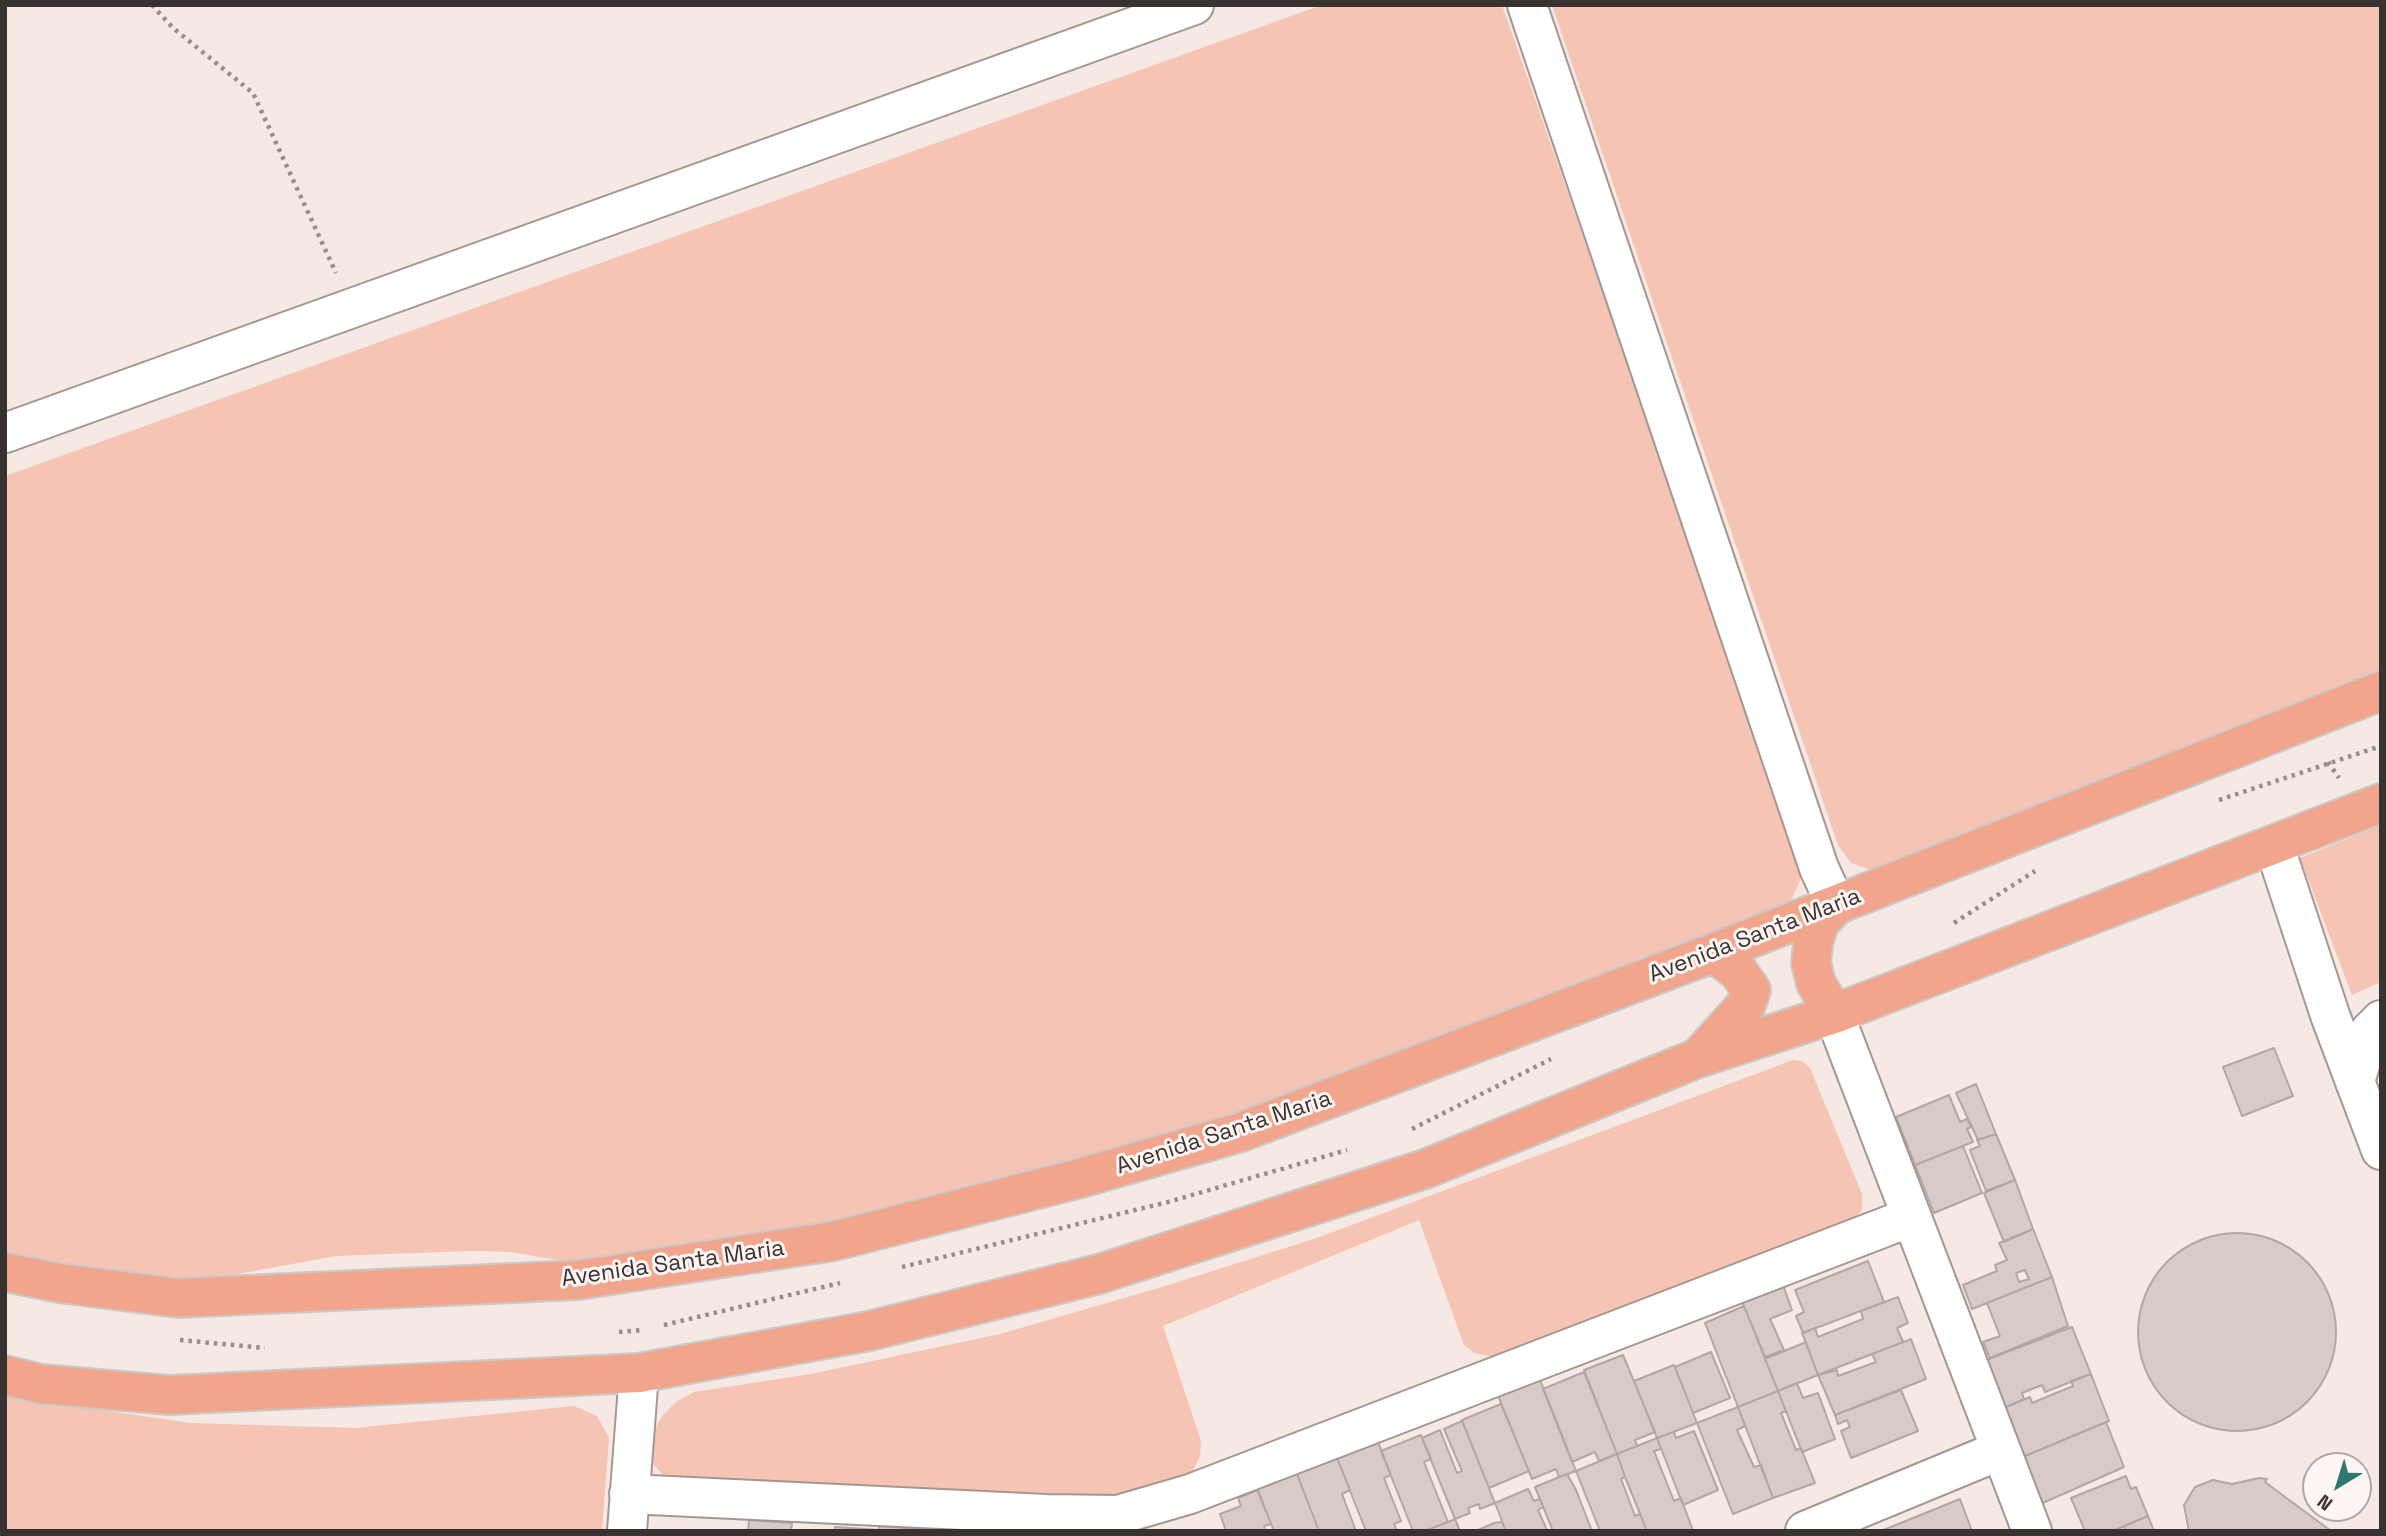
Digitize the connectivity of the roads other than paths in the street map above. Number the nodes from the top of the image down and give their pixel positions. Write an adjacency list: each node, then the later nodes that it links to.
1 (1194, 5): 3 (street)
2 (1527, 5): 7 (street)
3 (5, 433)
4 (2381, 691): 7 (main road, Avenida Santa Maria)
5 (2381, 803): 6 (main road)
6 (2274, 845): 9 (main road); 12 (street)
7 (1836, 905): 8 (main road, Avenida Santa Maria); 9 (main road)
8 (1713, 953): 11 (main road); 15 (main road, Avenida Santa Maria)
9 (1834, 1014): 11 (main road); 14 (street)
10 (2381, 1020): 12 (street)
11 (1698, 1058): 16 (main road)
12 (2355, 1082): 13 (street)
13 (2381, 1150)
14 (1912, 1217): 18 (street); 19 (street)
15 (5, 1272)
16 (639, 1373): 17 (main road); 19 (street)
17 (5, 1375)
18 (2001, 1450): 20 (street); 21 (street)
19 (628, 1513)
20 (1805, 1531)
21 (2032, 1531)

